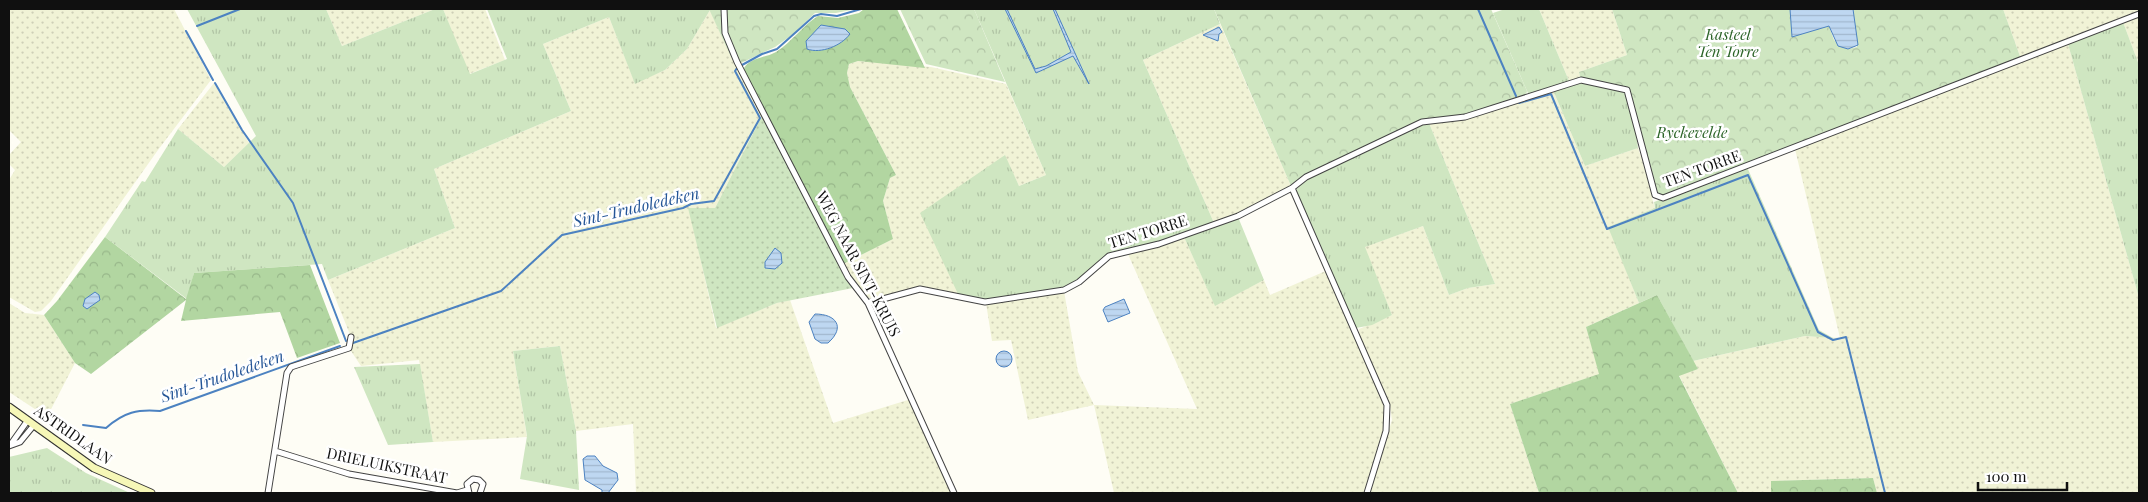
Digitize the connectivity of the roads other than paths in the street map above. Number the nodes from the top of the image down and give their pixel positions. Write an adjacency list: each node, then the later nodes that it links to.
1 (724, 9): 4 (street, WEG NAAR SINT-KRUIS)
2 (2139, 14): 3 (street, TEN TORRE)
3 (1292, 188): 4 (street, TEN TORRE); 15 (street)
4 (868, 303): 14 (street, WEG NAAR SINT-KRUIS)
5 (351, 337): 9 (street)
6 (9, 407): 7 (main road, ASTRIDLAAN)
7 (31, 423): 8 (street); 11 (main road, ASTRIDLAAN)
8 (9, 446)
9 (275, 451): 10 (street, DRIELUIKSTRAAT); 12 (street)
10 (468, 492): 13 (street, DRIELUIKSTRAAT)
11 (150, 493)
12 (269, 493)
13 (480, 493)
14 (954, 493)
15 (1366, 493)

